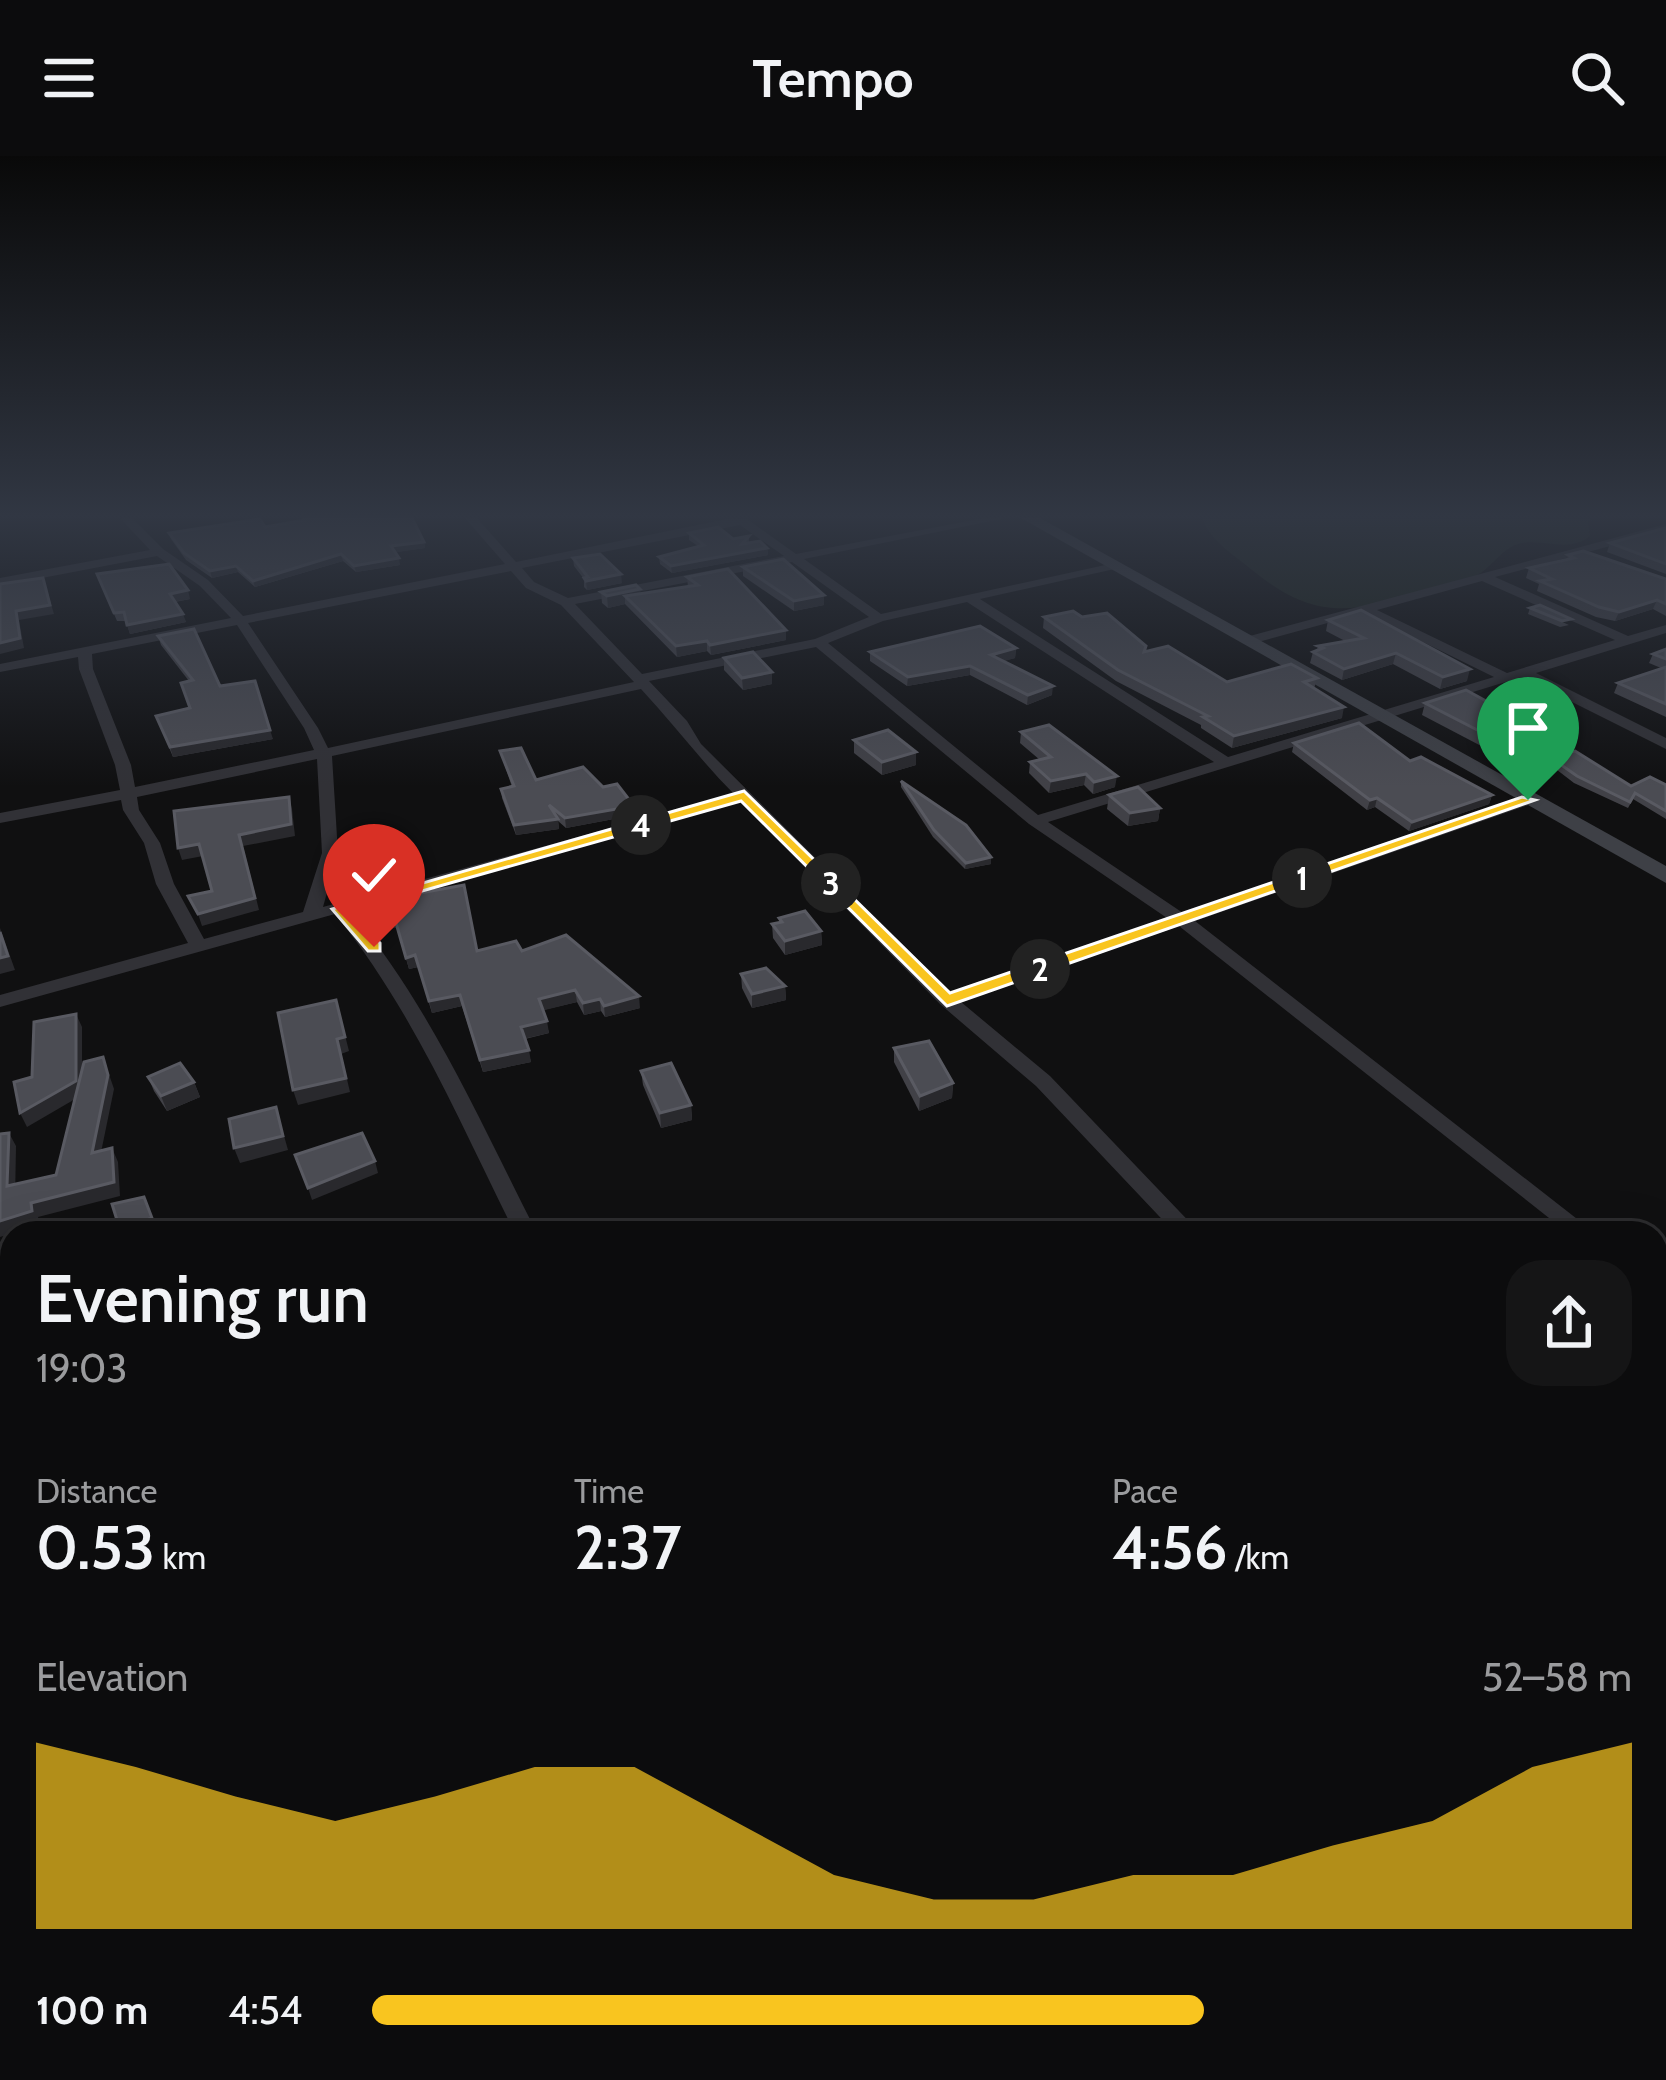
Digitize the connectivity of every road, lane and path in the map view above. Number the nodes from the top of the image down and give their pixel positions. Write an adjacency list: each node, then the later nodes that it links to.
1 (228, 608): 12 (street)
2 (302, 608): 12 (street)
3 (571, 608): 22 (street)
4 (865, 608): 11 (street)
5 (925, 608): 11 (street)
6 (985, 608): 26 (street)
7 (1193, 608): 15 (street)
8 (1369, 608): 10 (street)
9 (1559, 608): 14 (street)
10 (1365, 609): 15 (street); 21 (street)
11 (879, 618): 16 (street)
12 (240, 620): 18 (street); 25 (street)
13 (1666, 629): 14 (street)
14 (1635, 639): 17 (street); 20 (street)
15 (1251, 640): 23 (street)
16 (819, 643): 22 (street); 31 (street)
17 (1666, 646)
18 (85, 652): 19 (street); 27 (street)
19 (0, 668)
20 (1525, 673): 21 (street); 24 (street)
21 (1507, 677): 23 (street)
22 (642, 682): 25 (street); 28 (street)
23 (1380, 715): 26 (street); 29 (street)
24 (1666, 744)
25 (324, 756): 27 (street); 34 (street)
26 (1225, 761): 31 (street)
27 (128, 791): 30 (street); 36 (street)
28 (744, 796): 33 (street); 37 (street)
29 (1528, 800): 32 (street); 35 (street)
30 (0, 818)
31 (1035, 821): 35 (street)
32 (1666, 875)
33 (340, 909): 34 (street); 39 (street)
34 (311, 916): 36 (street)
35 (1185, 922): 37 (street); 41 (street)
36 (198, 945): 38 (street)
37 (947, 1000): 40 (street)
38 (0, 1001)
39 (520, 1221)
40 (1177, 1221)
41 (1569, 1221)

